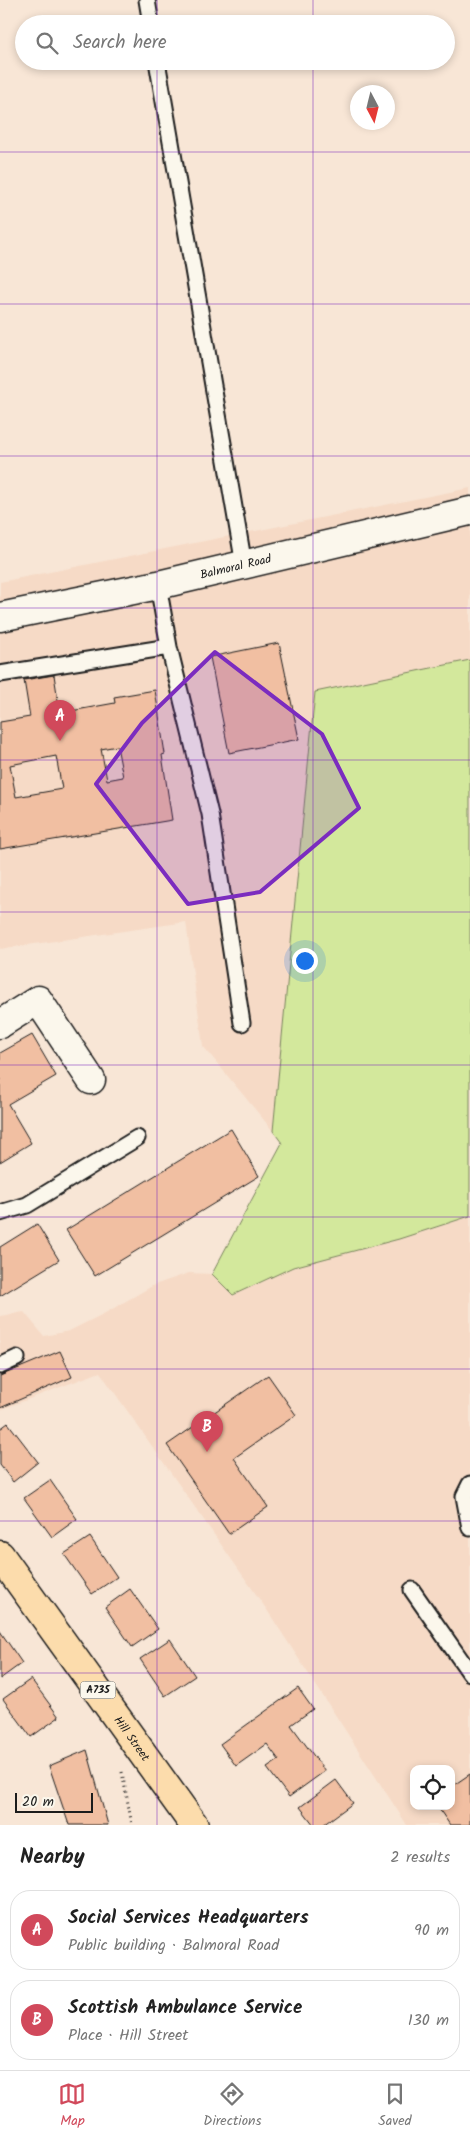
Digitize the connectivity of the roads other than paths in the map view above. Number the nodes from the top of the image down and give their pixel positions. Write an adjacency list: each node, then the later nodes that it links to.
1 (147, 0): 2 (lane)
2 (150, 15)
3 (159, 70): 5 (lane)
4 (470, 511): 5 (street, Balmoral Road)
5 (244, 565): 6 (street, Balmoral Road)
6 (158, 585): 7 (street, Balmoral Road); 8 (lane)
7 (0, 617)
8 (169, 647): 9 (lane); 10 (lane)
9 (0, 674)
10 (242, 1023)
11 (0, 1024): 12 (street)
12 (91, 1080)
13 (137, 1138): 14 (lane)
14 (0, 1213)
15 (17, 1358): 16 (lane)
16 (0, 1366)
17 (470, 1484): 18 (lane)
18 (470, 1528)
19 (0, 1556): 22 (main road, Hill Street / A735)
20 (412, 1590): 21 (lane)
21 (470, 1673)
22 (194, 1825)

